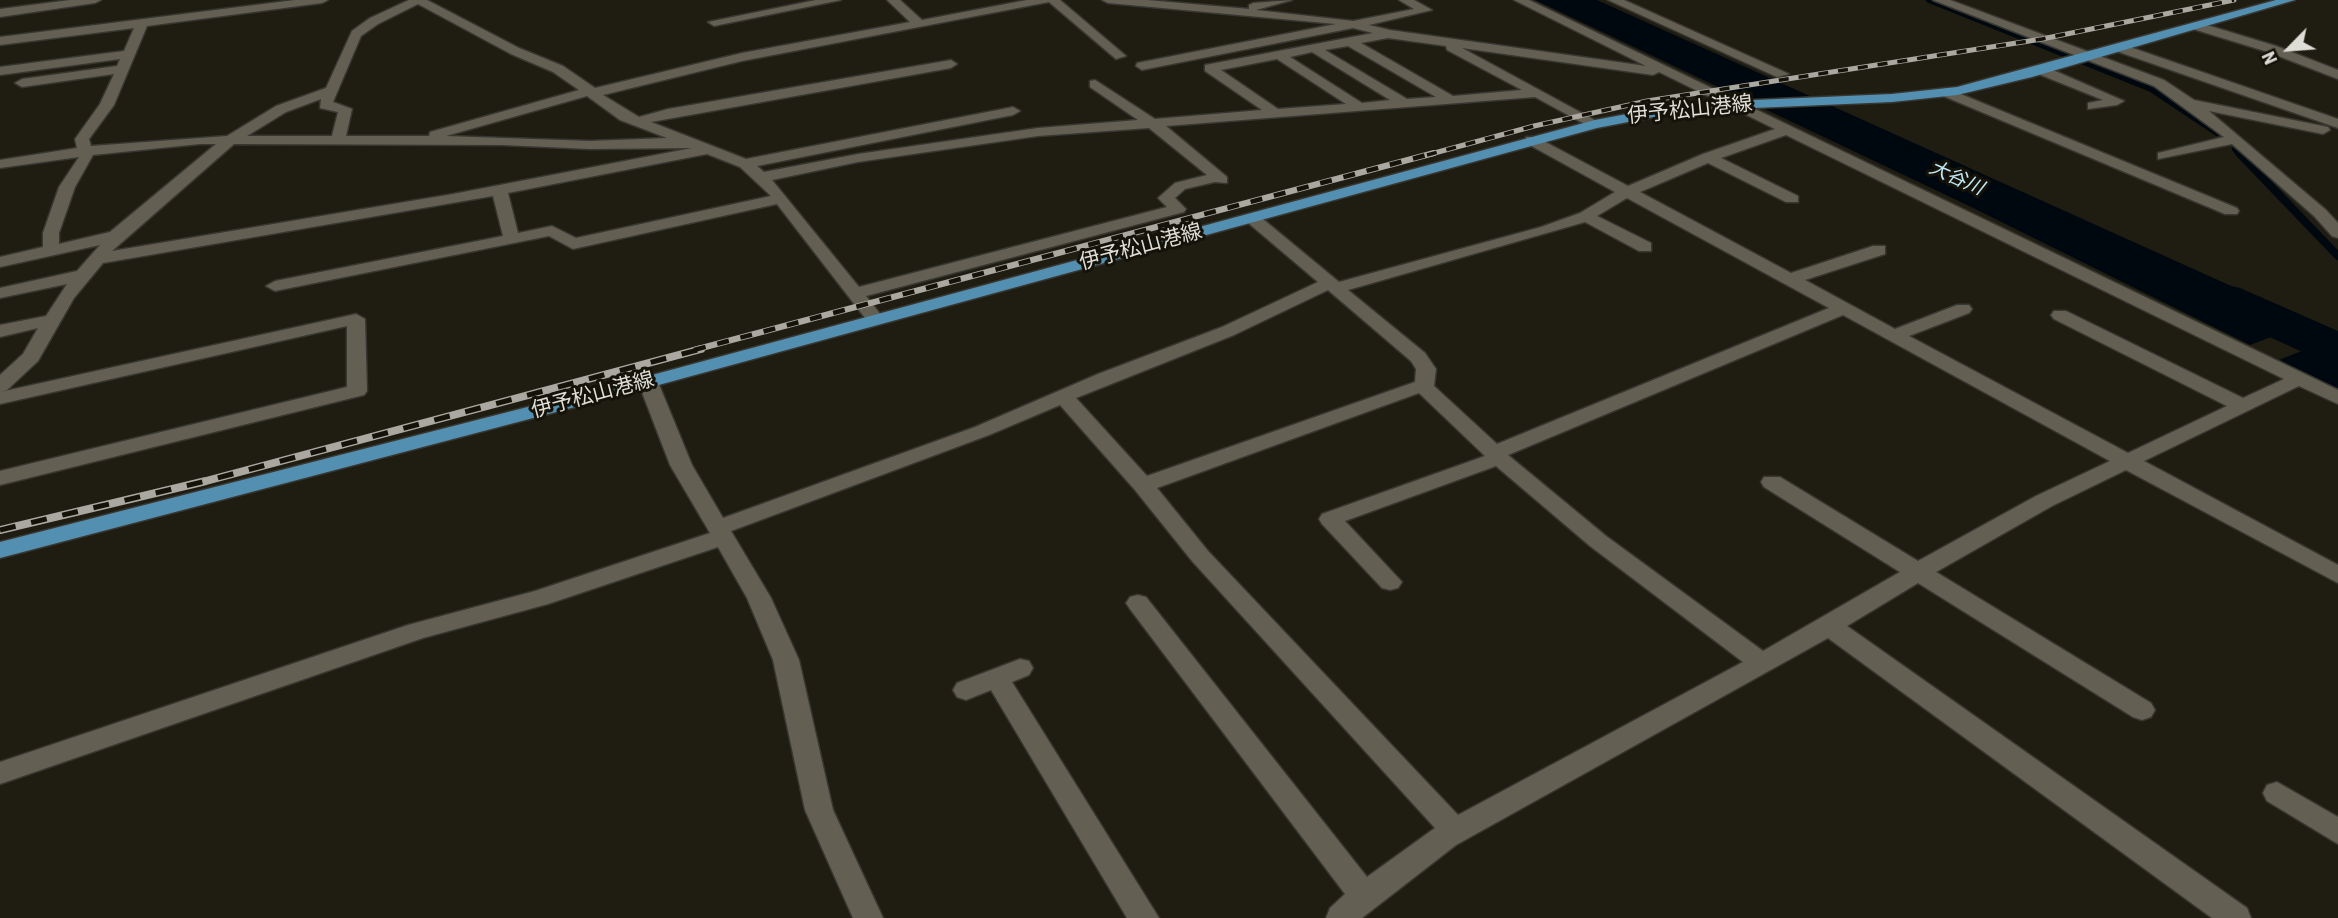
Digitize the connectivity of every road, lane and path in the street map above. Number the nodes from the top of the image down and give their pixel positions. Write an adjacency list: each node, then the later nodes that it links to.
1 (95, 0): 16 (street)
2 (107, 0): 24 (street)
3 (322, 0): 20 (street)
4 (418, 0): 45 (street); 46 (street)
5 (835, 0): 19 (street)
6 (893, 0): 21 (street)
7 (1045, 0): 21 (street)
8 (1053, 0): 33 (street)
9 (1108, 0): 17 (street)
10 (1286, 0): 17 (street)
11 (1405, 0): 22 (street)
12 (1520, 0): 40 (street)
13 (1614, 0): 41 (street)
14 (1939, 0): 34 (street)
15 (2289, 0): 23 (main road, 伊予松山港線)
16 (29, 5): 18 (street)
17 (1234, 12): 22 (street)
18 (0, 13)
19 (714, 22)
20 (142, 23): 24 (street); 31 (street)
21 (919, 23): 46 (street)
22 (1354, 24): 25 (street); 36 (street)
23 (2197, 26): 29 (main road, 伊予松山港線); 42 (street)
24 (97, 29): 26 (street)
25 (1389, 34): 27 (street); 28 (street)
26 (0, 41)
27 (1349, 41): 30 (street); 49 (street)
28 (1440, 42): 40 (street); 48 (street)
29 (2120, 48): 34 (main road, 伊予松山港線); 62 (street)
30 (1315, 49): 32 (street); 51 (street)
31 (130, 54): 37 (street); 38 (street)
32 (1279, 55): 54 (street); 58 (street)
33 (1120, 56)
34 (2091, 57): 39 (main road, 伊予松山港線); 52 (street)
35 (951, 64): 59 (street)
36 (1142, 66)
37 (124, 69): 43 (street); 74 (street)
38 (0, 71)
39 (2041, 71): 47 (main road, 伊予松山港線); 55 (street)
40 (1676, 75): 53 (street)
41 (1782, 75)
42 (2338, 75)
43 (22, 83)
44 (1096, 84): 60 (street)
45 (330, 91): 69 (street); 70 (street)
46 (591, 92): 59 (street); 71 (street)
47 (1946, 92): 53 (main road, 伊予松山港線); 85 (street)
48 (1539, 93): 49 (street); 61 (street)
49 (1448, 98): 51 (street)
50 (1002, 99): 56 (street)
51 (1402, 103): 54 (street)
52 (2189, 103): 66 (street); 67 (street)
53 (1737, 104): 61 (main road, 伊予松山港線); 64 (street)
54 (1358, 106): 58 (street)
55 (2093, 106)
56 (1013, 111): 65 (street); 78 (street)
57 (1080, 111): 63 (street)
58 (1276, 114): 60 (street)
59 (638, 121): 72 (street)
60 (1151, 123): 63 (street); 101 (street)
61 (1595, 124): 68 (main road, 伊予松山港線)
62 (2338, 124)
63 (1098, 127): 65 (street)
64 (1787, 130): 75 (street); 109 (street)
65 (1038, 132): 79 (street)
66 (2338, 135)
67 (2235, 139): 76 (street); 84 (street)
68 (1531, 140): 81 (street); 87 (main road, 伊予松山港線)
69 (229, 141): 70 (street); 74 (street); 89 (street)
70 (338, 141): 71 (street)
71 (409, 142): 72 (street)
72 (690, 142): 73 (street)
73 (710, 149): 78 (street); 80 (street)
74 (87, 151): 77 (street); 92 (street)
75 (1708, 156): 81 (street); 83 (street)
76 (2163, 156)
77 (0, 164)
78 (745, 164): 79 (street)
79 (762, 177): 82 (street)
80 (499, 190): 90 (street); 94 (street)
81 (1628, 191): 86 (street); 97 (street)
82 (781, 198): 90 (street); 101 (street)
83 (1792, 199)
84 (2328, 209): 88 (street)
85 (2231, 211)
86 (1586, 216): 91 (street); 98 (street)
87 (1252, 218): 98 (street); 105 (main road, 伊予松山港線)
88 (2338, 233)
89 (117, 236): 92 (street); 94 (street)
90 (512, 240): 99 (street)
91 (1645, 247)
92 (51, 250): 95 (street)
93 (1879, 250): 97 (street)
94 (101, 258): 96 (street)
95 (4, 261): 100 (street)
96 (85, 275): 100 (street); 106 (street)
97 (1791, 279): 102 (street)
98 (1332, 285): 112 (street); 113 (street)
99 (275, 286)
100 (0, 292)
101 (856, 293): 105 (street)
102 (1845, 308): 108 (street); 117 (street)
103 (1963, 309): 108 (street)
104 (2060, 316): 116 (street)
105 (875, 319): 110 (main road, 伊予松山港線)
106 (52, 320): 107 (street); 111 (street)
107 (0, 331)
108 (1895, 335): 118 (street)
109 (2300, 379): 115 (street); 116 (street)
110 (648, 382): 122 (street); 123 (main road, 伊予松山港線)
111 (0, 386)
112 (1424, 387): 117 (street); 121 (street)
113 (1063, 397): 121 (street); 122 (street)
114 (0, 398): 119 (street)
115 (2338, 398)
116 (2243, 406): 118 (street)
117 (1496, 456): 126 (street); 129 (street)
118 (2129, 461): 124 (street); 125 (street)
119 (0, 478)
120 (1772, 482): 124 (street)
121 (1143, 485): 134 (street)
122 (720, 532): 132 (street); 137 (street)
123 (0, 550)
124 (1919, 572): 128 (street); 131 (street)
125 (2338, 575)
126 (1390, 583)
127 (1138, 603): 136 (street)
128 (1829, 626): 129 (street); 140 (street)
129 (1761, 662): 134 (street)
130 (966, 690): 138 (street)
131 (2142, 710)
132 (0, 773)
133 (2277, 793): 135 (street)
134 (1455, 831): 136 (street)
135 (2338, 832)
136 (1364, 896): 139 (street)
137 (868, 918)
138 (1144, 918)
139 (1341, 918)
140 (2236, 918)

